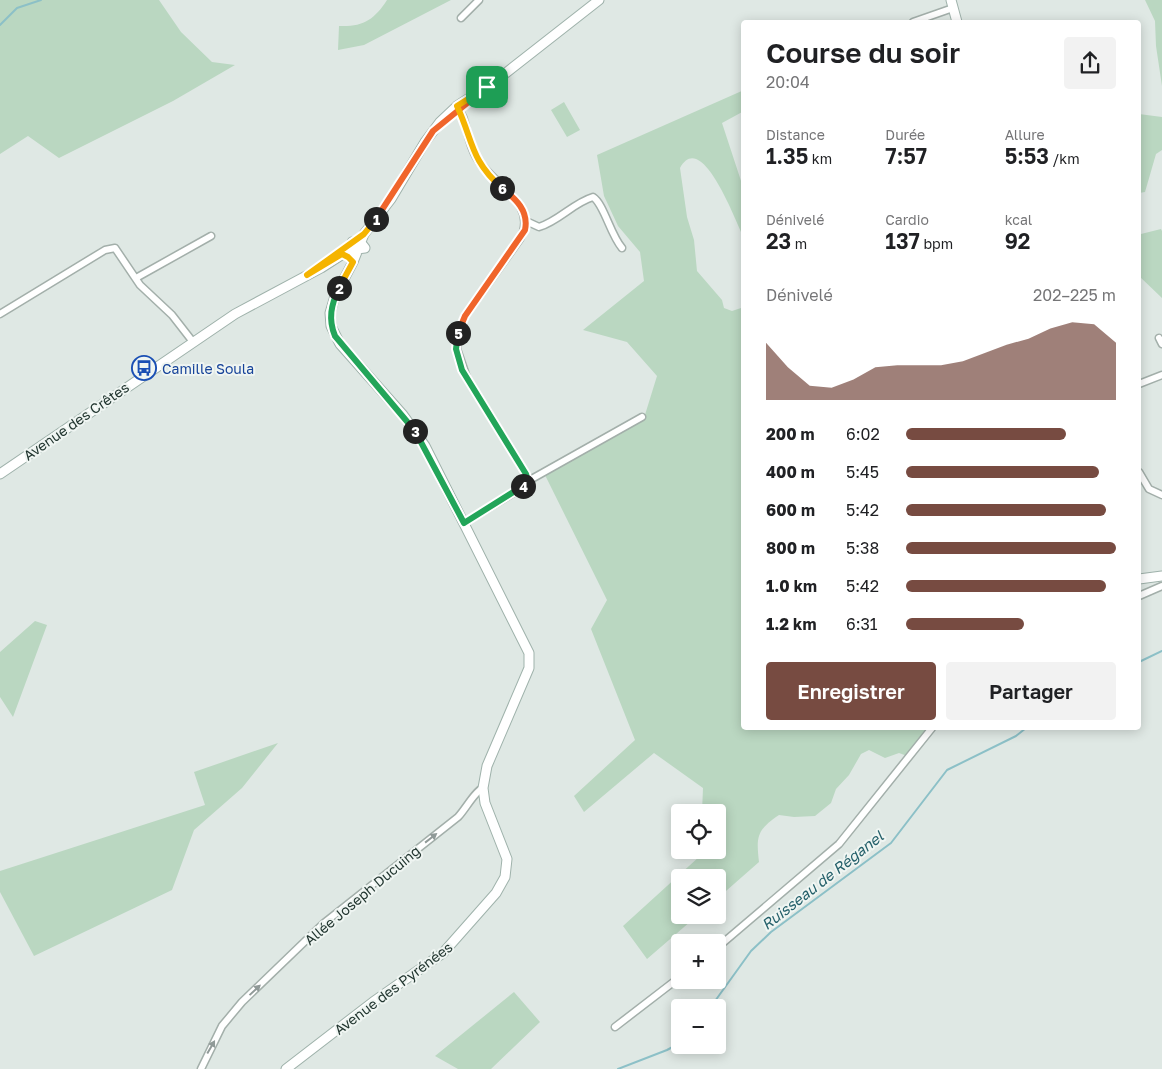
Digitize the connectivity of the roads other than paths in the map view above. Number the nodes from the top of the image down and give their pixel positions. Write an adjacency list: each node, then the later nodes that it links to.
1 (479, 0): 4 (street)
2 (599, 0): 7 (street, Avenue des Pyrénées)
3 (952, 4): 5 (street); 6 (street)
4 (461, 18)
5 (917, 20)
6 (956, 20)
7 (458, 109): 8 (street, Avenue des Pyrénées); 9 (street)
8 (409, 170): 11 (street, Avenue des Pyrénées); 11 (street, Avenue des Pyrénées)
9 (526, 221): 12 (street); 25 (street)
10 (210, 236): 16 (street)
11 (360, 243): 13 (street, Avenue des Crêtes); 14 (street, Avenue des Pyrénées); 15 (street, Avenue des Crêtes); 17 (street, Avenue des Pyrénées)
12 (622, 248)
13 (342, 254): 14 (street); 15 (street, Avenue des Crêtes)
14 (353, 262): 17 (street, Avenue des Pyrénées)
15 (307, 275): 19 (street, Avenue des Crêtes)
16 (136, 278): 18 (street); 19 (street)
17 (340, 286): 27 (street, Avenue des Pyrénées)
18 (0, 314)
19 (193, 342): 23 (street, Avenue des Crêtes)
20 (1162, 375): 21 (street)
21 (1141, 383)
22 (642, 417): 25 (street)
23 (0, 474)
24 (1141, 475): 26 (street)
25 (528, 481): 27 (street)
26 (1162, 495)
27 (464, 523): 33 (street, Avenue des Pyrénées)
28 (1162, 576): 29 (street)
29 (1141, 579)
30 (1162, 586): 31 (street)
31 (1141, 595)
32 (930, 730): 34 (street)
33 (483, 788): 37 (street, Allée Joseph Ducuing, one-way to 33); 38 (street, Avenue des Pyrénées)
34 (726, 940)
35 (671, 985): 36 (street)
36 (615, 1027)
37 (201, 1069)
38 (286, 1069)

